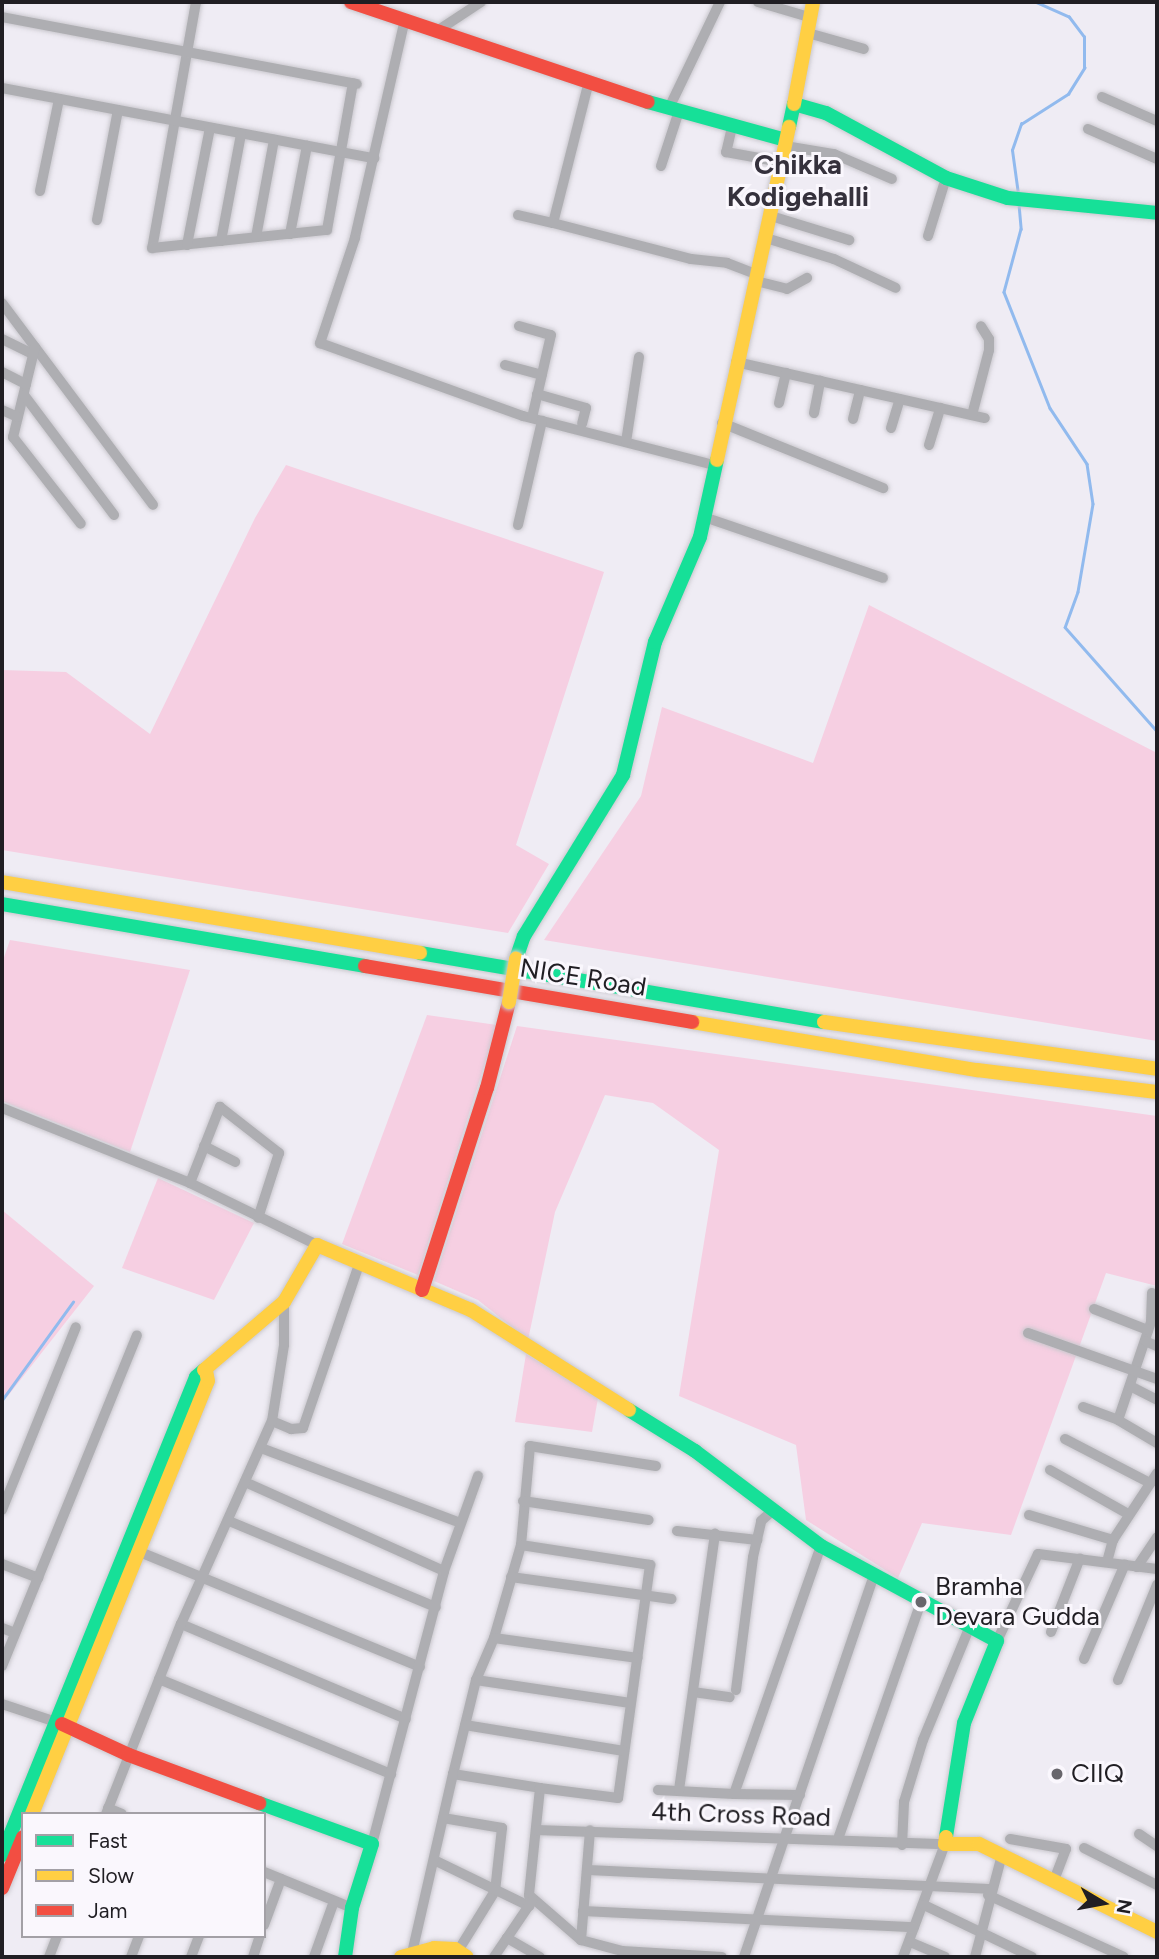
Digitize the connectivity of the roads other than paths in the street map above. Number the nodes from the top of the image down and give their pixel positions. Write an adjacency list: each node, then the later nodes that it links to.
1 (196, 2): 13 (street)
2 (351, 2): 9 (main road)
3 (481, 2): 10 (street)
4 (720, 2): 19 (street)
5 (758, 2): 8 (street)
6 (813, 2): 8 (main road)
7 (2, 17): 13 (street)
8 (809, 18): 11 (main road)
9 (405, 19): 10 (main road); 31 (street)
10 (437, 31): 14 (main road)
11 (808, 33): 12 (street); 18 (main road)
12 (864, 49)
13 (186, 54): 21 (street); 30 (street)
14 (588, 85): 19 (main road); 42 (street)
15 (2, 88): 17 (street)
16 (1101, 97): 22 (street)
17 (59, 99): 20 (street); 37 (street)
18 (794, 104): 28 (main road); 35 (main road)
19 (674, 109): 23 (main road); 34 (street)
20 (118, 110): 21 (street); 41 (street)
21 (174, 121): 24 (street); 49 (street)
22 (1157, 121)
23 (732, 127): 28 (main road); 33 (street)
24 (210, 128): 26 (street); 49 (street)
25 (1088, 129): 32 (street)
26 (242, 134): 27 (street); 48 (street)
27 (274, 140): 29 (street); 45 (street)
28 (785, 143): 33 (main road); 36 (street)
29 (307, 146): 30 (street); 43 (street)
30 (341, 153): 31 (street); 43 (street)
31 (374, 158): 77 (street)
32 (1157, 159)
33 (781, 162): 40 (main road)
34 (661, 166)
35 (946, 178): 38 (main road); 44 (street)
36 (892, 179)
37 (40, 191)
38 (1157, 214)
39 (517, 215): 42 (street)
40 (771, 216): 46 (main road); 47 (street)
41 (97, 220)
42 (553, 223): 50 (street)
43 (290, 233): 45 (street)
44 (928, 236)
45 (256, 237): 48 (street)
46 (766, 238): 50 (main road); 52 (street)
47 (849, 240)
48 (221, 241): 49 (street)
49 (187, 245)
50 (757, 278): 51 (street); 59 (main road)
51 (807, 278)
52 (897, 288)
53 (2, 303): 57 (street)
54 (519, 326): 63 (street)
55 (981, 326): 73 (street)
56 (2, 339): 57 (street)
57 (34, 351): 65 (street); 85 (street)
58 (639, 357): 81 (street)
59 (736, 362): 62 (street); 78 (main road)
60 (505, 365): 63 (street)
61 (2, 372): 65 (street)
62 (786, 373): 64 (street); 69 (street)
63 (542, 375): 67 (street)
64 (820, 381): 66 (street); 72 (street)
65 (25, 389): 74 (street); 86 (street)
66 (860, 390): 68 (street); 76 (street)
67 (537, 394): 77 (street); 79 (street)
68 (900, 399): 70 (street); 80 (street)
69 (779, 403)
70 (940, 408): 73 (street); 82 (street)
71 (2, 410): 74 (street)
72 (814, 413)
73 (972, 415): 75 (street)
74 (18, 417): 88 (street)
75 (985, 418)
76 (853, 419)
77 (537, 420): 81 (street); 89 (street)
78 (722, 423): 83 (main road); 84 (street)
79 (582, 424)
80 (891, 428)
81 (626, 442): 83 (street)
82 (929, 445)
83 (714, 464): 87 (main road)
84 (883, 488)
85 (152, 505)
86 (114, 515)
87 (704, 517): 90 (street); 102 (main road, bridge)
88 (81, 524)
89 (518, 525)
90 (883, 578)
91 (2, 882): 93 (main road, NICE Road)
92 (2, 904): 94 (main road, NICE Road)
93 (1157, 1069)
94 (1157, 1092)
95 (2, 1108): 98 (street)
96 (204, 1146): 97 (street); 98 (street); 99 (street)
97 (235, 1162)
98 (190, 1183): 99 (street)
99 (258, 1218): 100 (street)
100 (317, 1245): 101 (main road); 104 (main road)
101 (359, 1264): 102 (main road); 118 (street)
102 (422, 1290): 130 (main road)
103 (1152, 1293): 107 (street)
104 (284, 1302): 118 (street); 143 (main road)
105 (1094, 1308): 107 (street)
106 (76, 1327): 129 (street)
107 (1149, 1330): 110 (street)
108 (1028, 1334): 112 (street)
109 (137, 1335): 153 (street)
110 (1145, 1341): 111 (street); 112 (street)
111 (1157, 1346)
112 (1135, 1371): 113 (street); 114 (street)
113 (1157, 1379)
114 (1130, 1386): 115 (street); 117 (street)
115 (1157, 1400)
116 (1083, 1407): 117 (street)
117 (1118, 1420): 120 (street)
118 (272, 1421): 121 (street)
119 (1065, 1439): 127 (street)
120 (1157, 1443)
121 (261, 1448): 126 (street); 135 (street)
122 (656, 1466): 128 (street)
123 (1050, 1470): 131 (street)
124 (1157, 1474): 127 (street)
125 (478, 1476): 135 (street)
126 (245, 1482): 134 (street); 150 (street)
127 (1150, 1483): 131 (street)
128 (523, 1502): 133 (street); 141 (street)
129 (2, 1510)
130 (772, 1511): 139 (street); 142 (main road)
131 (1128, 1514): 140 (street)
132 (1029, 1515): 140 (street)
133 (649, 1520)
134 (229, 1521): 154 (street); 160 (street)
135 (458, 1522): 150 (street)
136 (677, 1531): 137 (street)
137 (715, 1534): 139 (street); 175 (street)
138 (1157, 1537): 148 (street)
139 (757, 1540): 175 (street)
140 (1113, 1540): 145 (street)
141 (521, 1545): 152 (street); 156 (street)
142 (821, 1546): 151 (main road); 188 (street)
143 (133, 1549): 154 (street); 179 (main road)
144 (1080, 1558): 145 (street); 164 (street); 167 (street)
145 (1107, 1562): 147 (street)
146 (2, 1564): 153 (street)
147 (1125, 1564): 148 (street); 169 (street)
148 (1137, 1567): 149 (street)
149 (1157, 1569)
150 (444, 1571): 160 (street)
151 (874, 1575): 158 (main road); 189 (street)
152 (511, 1577): 156 (street); 166 (street)
153 (38, 1578): 165 (street)
154 (204, 1578): 161 (street); 171 (street)
155 (1157, 1585): 159 (street)
156 (646, 1595): 157 (street); 168 (street)
157 (671, 1599)
158 (921, 1602): 162 (main road); 198 (street)
159 (1154, 1603): 173 (street)
160 (436, 1606): 171 (street)
161 (181, 1624): 172 (street); 178 (street)
162 (970, 1626): 167 (main road); 204 (street)
163 (2, 1628): 165 (street)
164 (1051, 1632)
165 (15, 1633): 170 (street)
166 (495, 1638): 168 (street); 174 (street)
167 (997, 1641): 203 (main road)
168 (638, 1658): 176 (street)
169 (1084, 1659)
170 (2, 1666)
171 (419, 1667): 178 (street)
172 (159, 1679): 182 (street); 183 (street)
173 (1118, 1679)
174 (476, 1680): 176 (street); 180 (street)
175 (693, 1692): 187 (street)
176 (631, 1703): 181 (street)
177 (2, 1704): 179 (street)
178 (406, 1719): 183 (street)
179 (62, 1724): 182 (main road); 191 (main road); 192 (main road)
180 (465, 1725): 181 (street); 184 (street)
181 (624, 1751): 185 (street)
182 (129, 1755): 190 (street); 202 (main road)
183 (391, 1774): 202 (street)
184 (453, 1774): 185 (street); 194 (street)
185 (540, 1788): 195 (street)
186 (658, 1790): 187 (street)
187 (679, 1790): 188 (street)
188 (734, 1794): 189 (street)
189 (800, 1795): 200 (street)
190 (107, 1811)
191 (22, 1812)
192 (33, 1812)
193 (21, 1814): 207 (main road)
194 (443, 1818): 209 (street); 218 (street)
195 (536, 1830): 196 (street, 4th Cross Road); 221 (street)
196 (590, 1830): 200 (street, 4th Cross Road); 210 (street)
197 (1139, 1834): 205 (street)
198 (838, 1839): 200 (street, 4th Cross Road); 204 (street, 4th Cross Road)
199 (1010, 1839): 214 (street)
200 (786, 1840): 212 (street)
201 (21, 1842): 217 (main road)
202 (372, 1844): 223 (main road)
203 (945, 1844): 204 (street, 4th Cross Road); 208 (main road); 215 (street)
204 (902, 1845)
205 (1157, 1846)
206 (1084, 1847): 216 (street)
207 (2, 1855)
208 (1002, 1855): 214 (main road); 219 (street)
209 (434, 1860): 218 (street); 238 (street)
210 (588, 1870): 212 (street); 224 (street)
211 (266, 1873): 213 (street)
212 (771, 1878): 215 (street); 225 (street)
213 (281, 1879): 220 (street); 226 (street)
214 (1054, 1881): 228 (main road)
215 (931, 1885): 219 (street); 222 (street)
216 (1157, 1885)
217 (2, 1888)
218 (495, 1891): 221 (street); 237 (street)
219 (988, 1892): 229 (street); 253 (street)
220 (334, 1901): 223 (street); 243 (street)
221 (530, 1904): 234 (street); 235 (street)
222 (924, 1905): 227 (street); 229 (street)
223 (352, 1908): 244 (main road)
224 (583, 1911): 225 (street); 235 (street)
225 (757, 1917): 227 (street); 248 (street)
226 (266, 1920)
227 (914, 1927): 236 (street)
228 (1157, 1932)
229 (979, 1934): 251 (street); 252 (street)
230 (56, 1938): 239 (street)
231 (138, 1938): 240 (street)
232 (198, 1938): 241 (street)
233 (259, 1938): 242 (street)
234 (508, 1938): 245 (street); 246 (street)
235 (581, 1940): 247 (street)
236 (910, 1942): 249 (street); 250 (street)
237 (454, 1953): 238 (main road)
238 (406, 1955)
239 (49, 1957)
240 (131, 1957)
241 (191, 1957)
242 (253, 1957)
243 (314, 1957)
244 (345, 1957)
245 (495, 1957)
246 (540, 1957)
247 (722, 1957)
248 (744, 1957)
249 (903, 1957)
250 (945, 1957)
251 (975, 1957)
252 (1031, 1957)
253 (1124, 1957)

